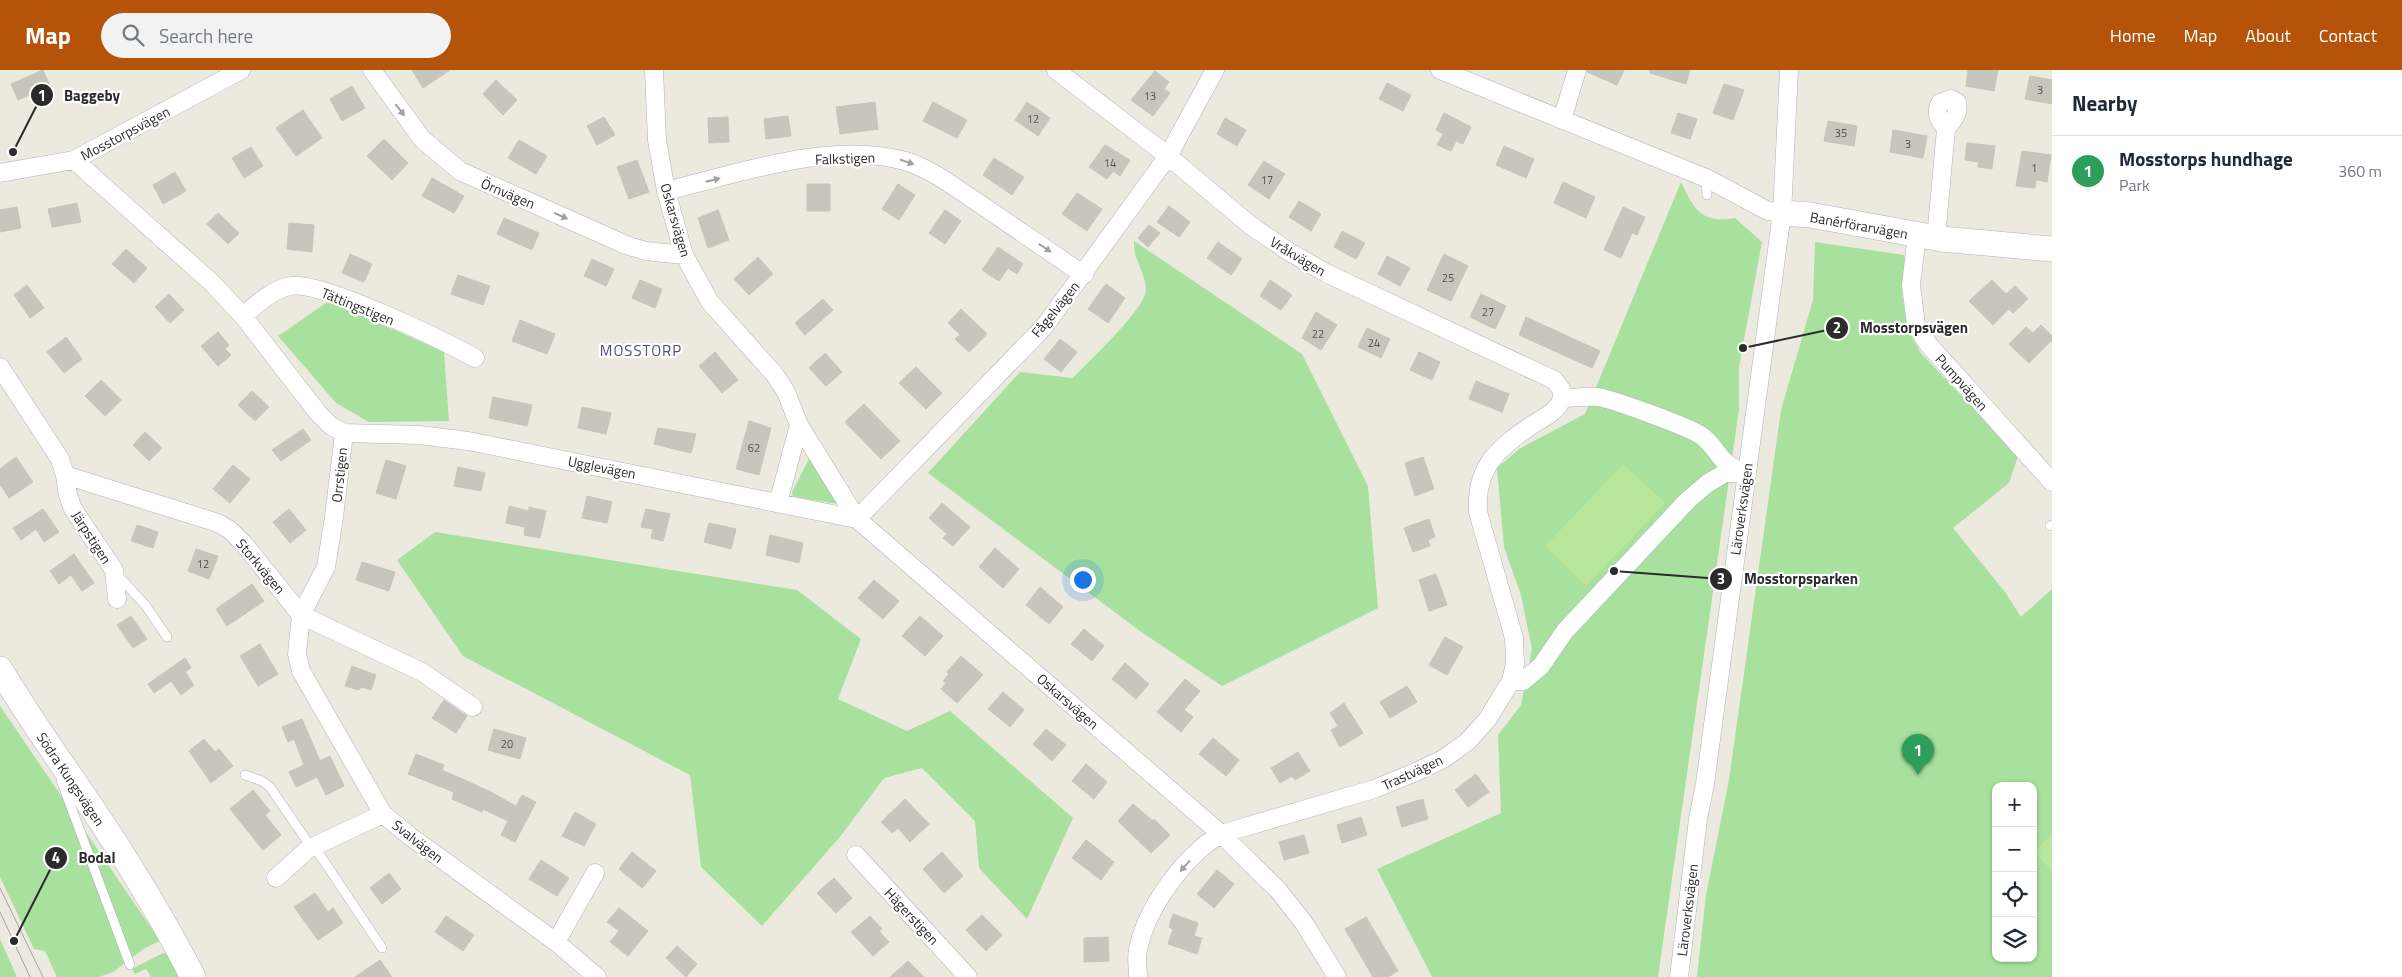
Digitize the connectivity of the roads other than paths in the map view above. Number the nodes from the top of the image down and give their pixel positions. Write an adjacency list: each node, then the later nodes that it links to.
1 (241, 70): 12 (street, Mosstorpsvägen)
2 (372, 70): 18 (street, Örnvägen, one-way to 18)
3 (654, 70): 14 (street, Oskarsvägen)
4 (1056, 70): 11 (street, Vråkvägen)
5 (1214, 70): 11 (street, Fågelvägen)
6 (1440, 70): 9 (street)
7 (1577, 70): 9 (street)
8 (1789, 70): 15 (street, Läroverksvägen)
9 (1562, 120): 15 (street)
10 (1946, 129): 16 (street)
11 (1168, 156): 19 (street, Fågelvägen); 23 (street, Vråkvägen)
12 (74, 160): 13 (street, Mosstorpsvägen); 20 (street, Orrstigen)
13 (0, 173)
14 (666, 191): 18 (street, Oskarsvägen); 19 (street, Falkstigen, one-way to 19)
15 (1782, 212): 16 (main road, Banérförarvägen); 26 (street, Läroverksvägen)
16 (1927, 237): 17 (main road, Banérförarvägen); 28 (street, Pumpvägen)
17 (2052, 249)
18 (684, 255): 24 (street, Oskarsvägen)
19 (1084, 275): 30 (street, Fågelvägen)
20 (243, 316): 21 (street, Tättingstigen); 25 (street, Orrstigen)
21 (475, 358)
22 (0, 368): 27 (street)
23 (1563, 398): 26 (street); 37 (street, Trastvägen)
24 (799, 425): 29 (street); 30 (street, Oskarsvägen)
25 (344, 432): 29 (street, Ugglevägen); 33 (street, Orrstigen)
26 (1746, 473): 37 (street); 56 (street, Läroverksvägen)
27 (65, 475): 31 (street, Järpstigen); 33 (street, Storkvägen)
28 (2052, 482)
29 (778, 503): 30 (street, Ugglevägen)
30 (858, 519): 43 (street, Oskarsvägen)
31 (114, 570): 32 (street, Järpstigen); 34 (lane)
32 (118, 599)
33 (301, 615): 38 (street, Storkvägen); 42 (street, Orrstigen)
34 (167, 637)
35 (0, 669): 39 (main road, Södra Kungsvägen)
36 (0, 682): 39 (main road, Södra Kungsvägen)
37 (1511, 682): 43 (street, Trastvägen)
38 (473, 707)
39 (24, 711): 40 (main road, Södra Kungsvägen)
40 (48, 746): 50 (lane); 51 (main road, Södra Kungsvägen)
41 (245, 776): 44 (lane)
42 (383, 814): 44 (street, Svalvägen); 48 (street, Svalvägen)
43 (1221, 834): 54 (street, Trastvägen, one-way to 54); 55 (street, Oskarsvägen)
44 (313, 846): 47 (street, Svalvägen); 49 (lane)
45 (856, 855): 53 (street, Hägerstigen)
46 (596, 873): 48 (street)
47 (276, 878)
48 (556, 942): 52 (street, Svalvägen)
49 (382, 948)
50 (130, 965)
51 (193, 977)
52 (597, 977)
53 (968, 977)
54 (1138, 977)
55 (1337, 977)
56 (1679, 977)

